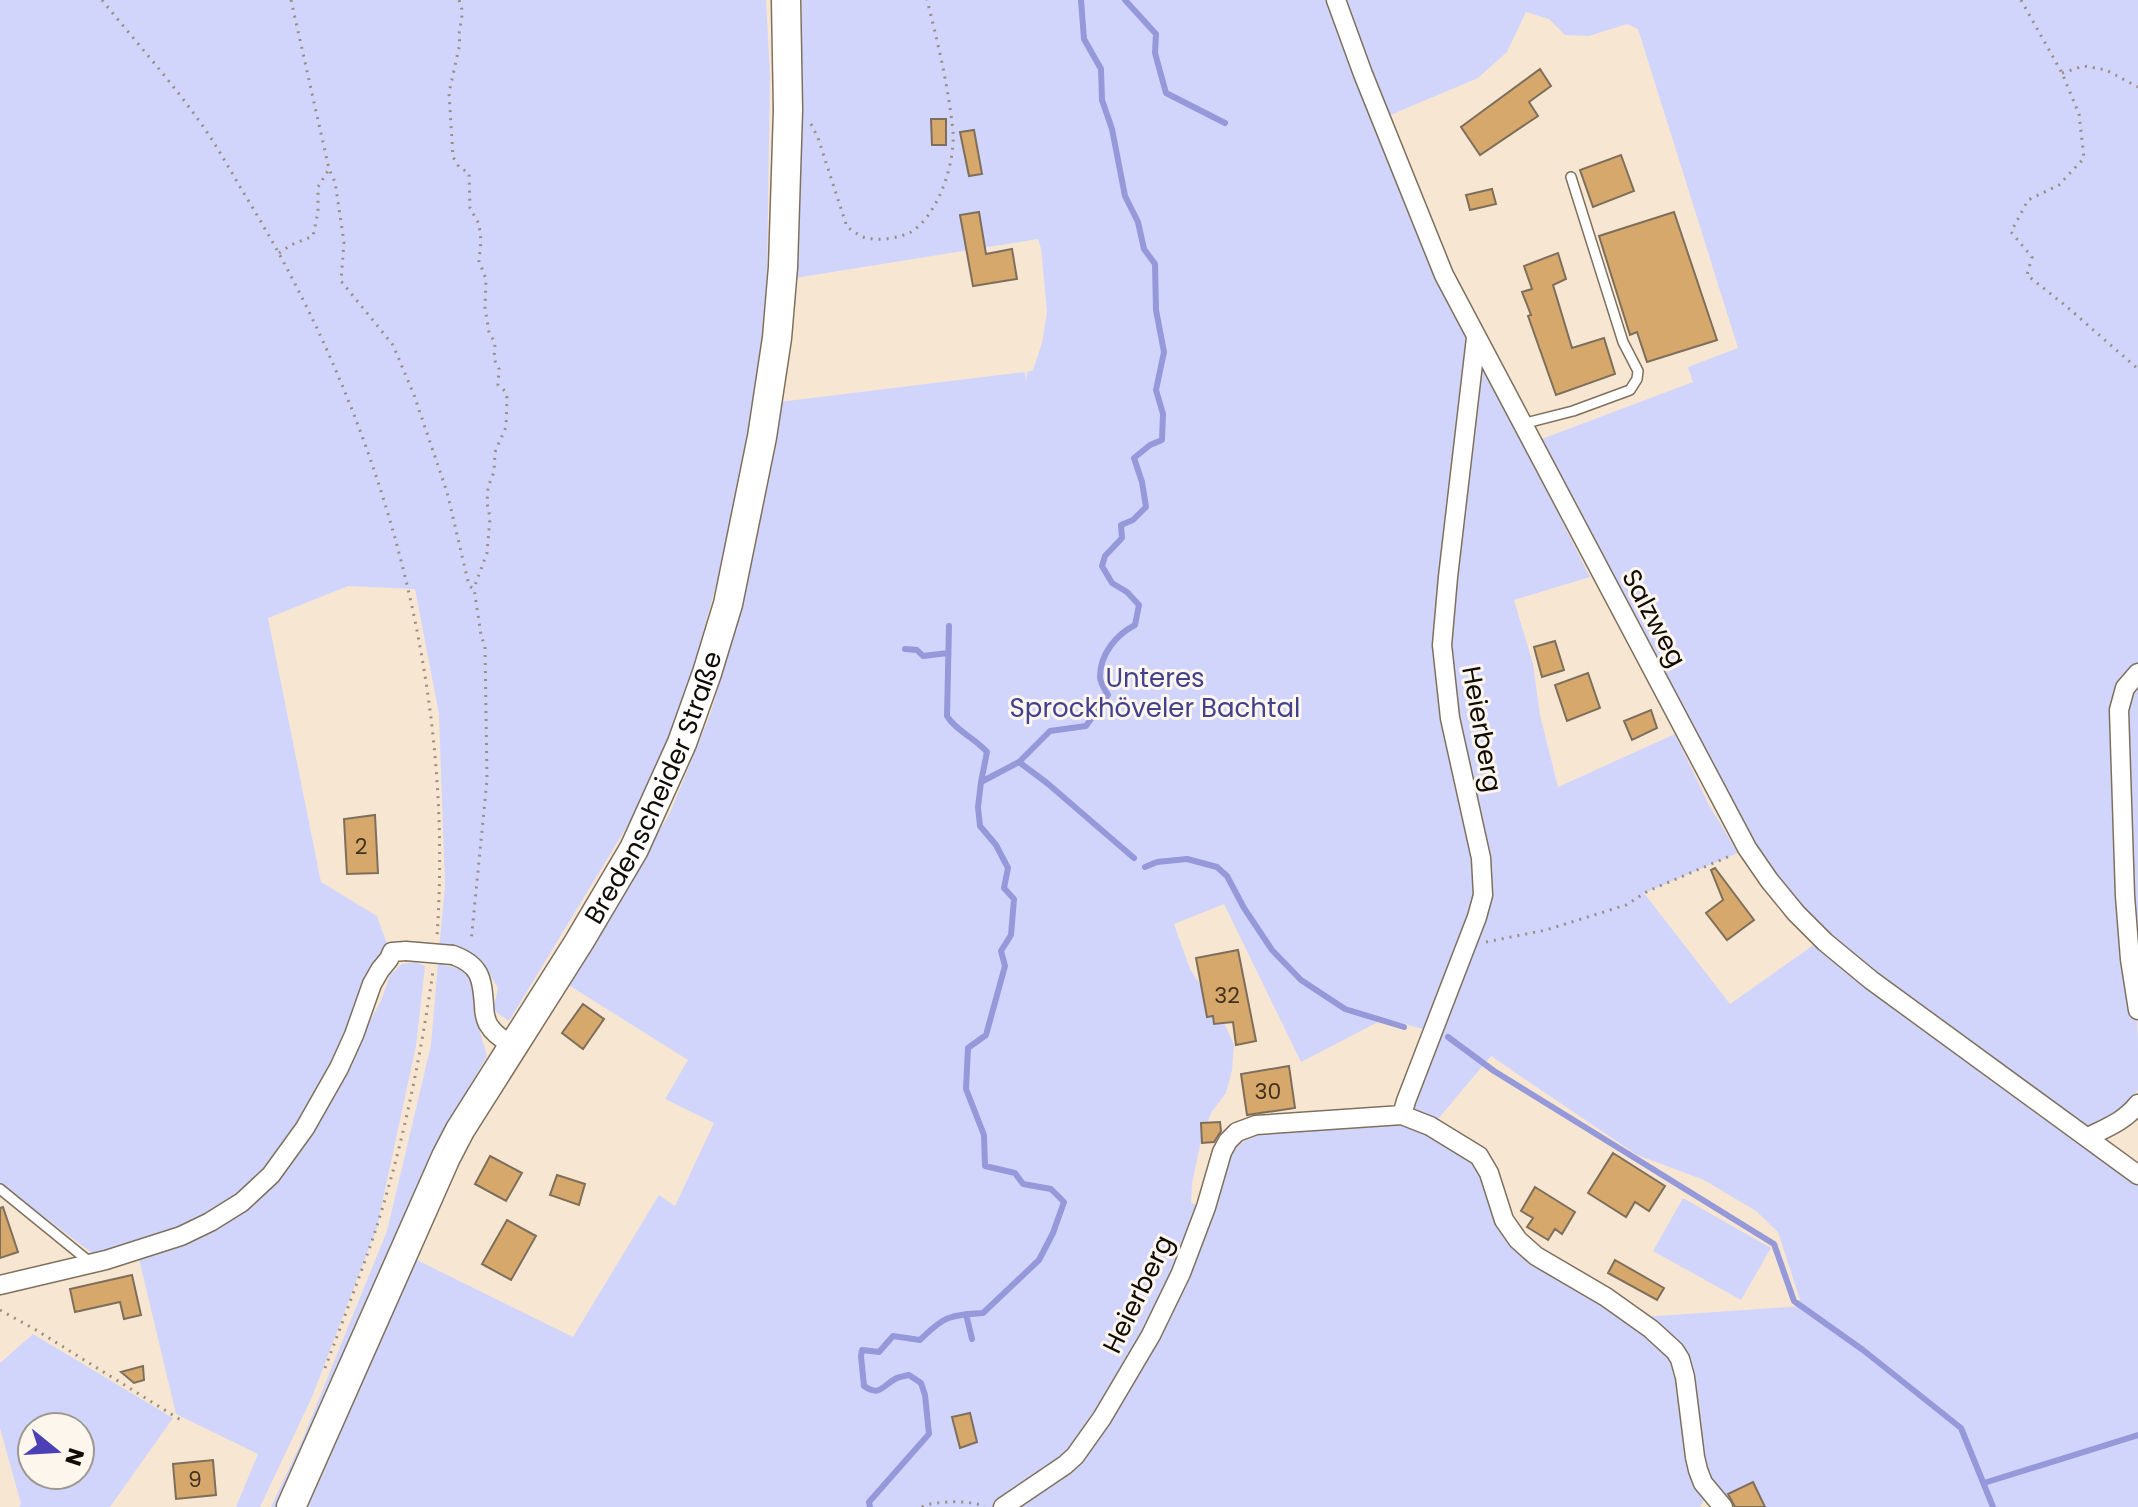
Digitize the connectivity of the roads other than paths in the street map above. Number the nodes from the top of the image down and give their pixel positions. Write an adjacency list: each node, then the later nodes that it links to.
1 (786, 0): 8 (main road, Bredenscheider Straße)
2 (1336, 0): 4 (street, Salzweg)
3 (1571, 177): 5 (lane)
4 (1476, 338): 5 (street, Salzweg); 10 (street, Heierberg)
5 (1522, 424): 11 (street, Salzweg)
6 (2138, 673): 7 (street)
7 (2138, 1010)
8 (512, 1045): 14 (street, bridge); 16 (main road, Bredenscheider Straße)
9 (2138, 1104): 11 (street)
10 (1402, 1115): 17 (street, Heierberg); 18 (street, Heierberg)
11 (2088, 1137): 12 (street, Salzweg)
12 (2138, 1175)
13 (0, 1189): 14 (lane)
14 (91, 1263): 15 (street)
15 (0, 1285)
16 (291, 1507)
17 (1003, 1507)
18 (1723, 1507)

